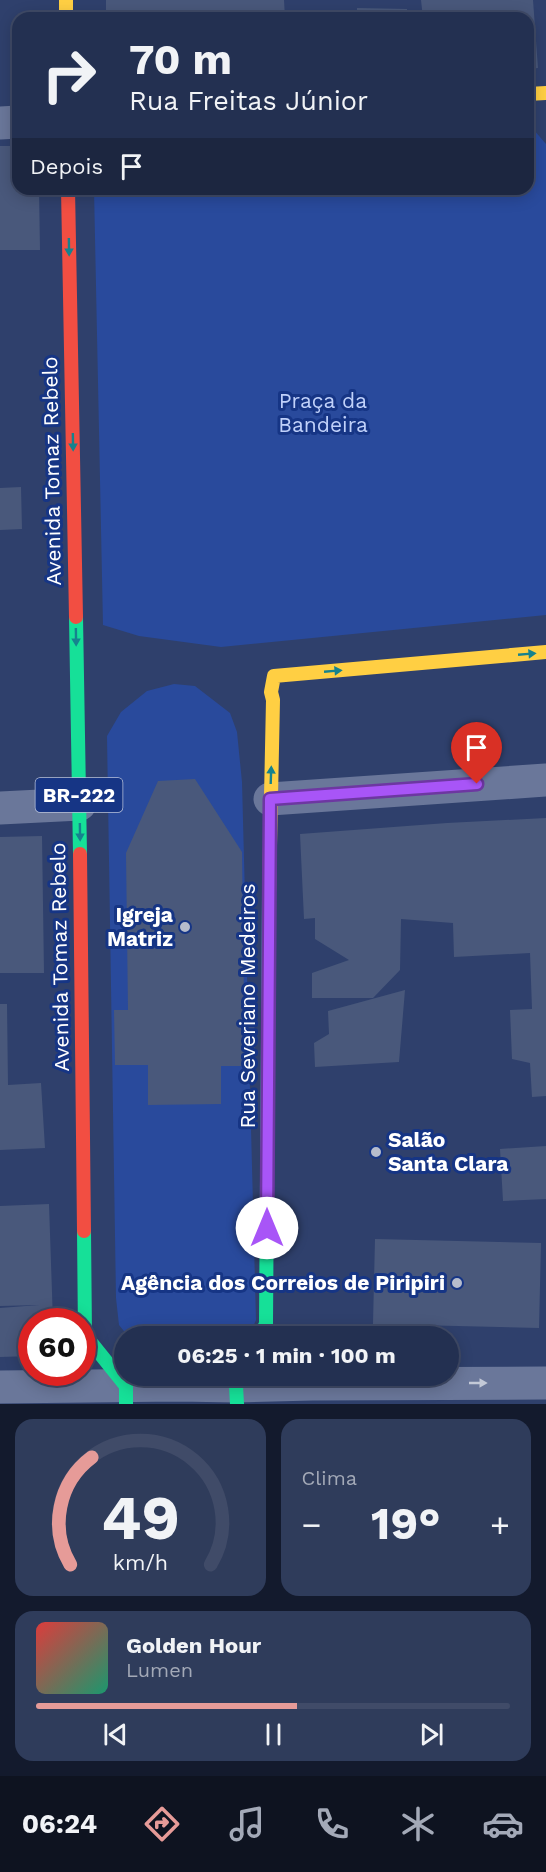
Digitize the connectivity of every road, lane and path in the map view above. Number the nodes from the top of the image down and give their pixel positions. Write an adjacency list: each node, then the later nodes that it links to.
1 (68, 195): 5 (main road, Avenida Tomaz Rebelo / BR-222, one-way to 5)
2 (546, 652): 4 (main road, Rua Severiano Medeiros, one-way to 2)
3 (546, 780): 4 (street)
4 (270, 799): 7 (main road, Rua Severiano Medeiros)
5 (80, 804): 6 (street); 11 (main road, Avenida Tomaz Rebelo / BR-222, one-way to 11)
6 (0, 808)
7 (265, 1326)
8 (546, 1383): 10 (street, one-way to 8)
9 (0, 1387): 11 (street)
10 (238, 1389): 11 (street)
11 (126, 1395)

